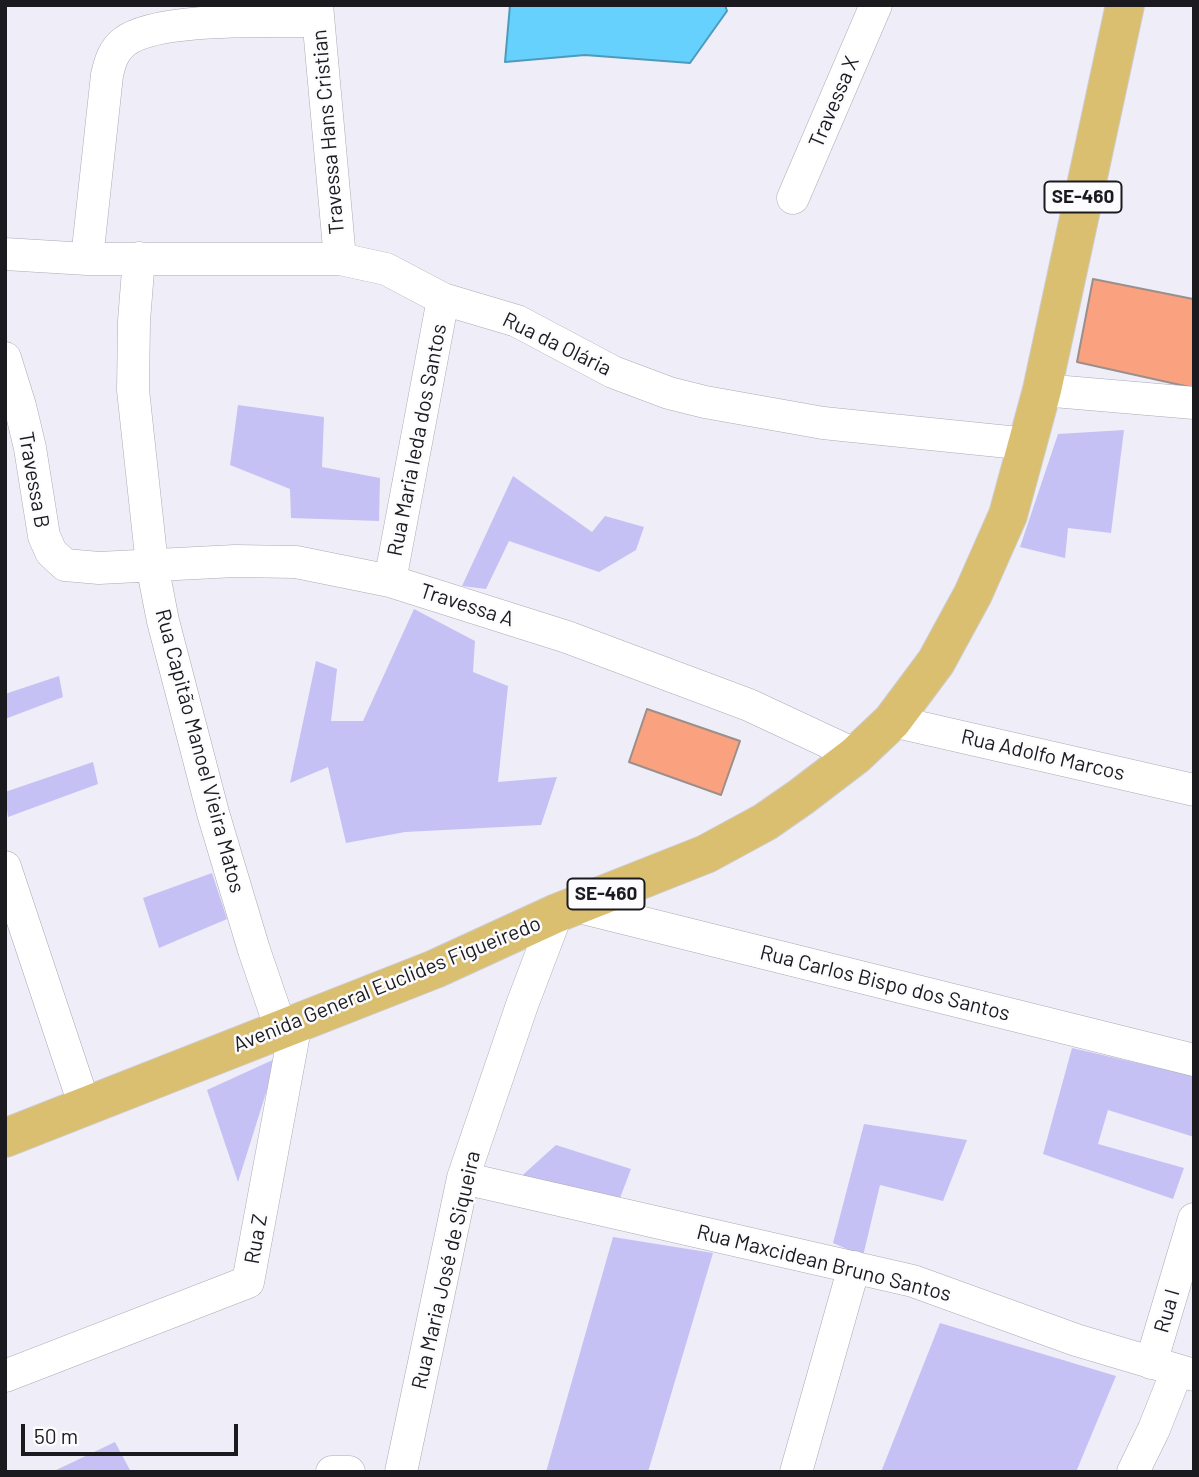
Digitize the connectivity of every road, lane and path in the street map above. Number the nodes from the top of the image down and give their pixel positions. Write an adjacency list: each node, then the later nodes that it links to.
1 (876, 5): 4 (street, Travessa X)
2 (1125, 5): 11 (main road, Avenida General Euclides Figueiredo / SE-460)
3 (317, 13): 7 (street); 8 (street, Travessa Hans Cristian)
4 (793, 198)
5 (5, 254): 7 (street, Rua da Olária)
6 (139, 258): 7 (street, Rua da Olária); 8 (street, Rua da Olária); 15 (street, Rua Capitão Manoel Vieira Matos)
7 (87, 259)
8 (340, 259): 9 (street, Rua da Olária)
9 (443, 299): 13 (street, Rua da Olária); 16 (street, Rua Maria Ieda dos Santos)
10 (5, 358): 14 (street, Travessa B)
11 (1042, 390): 12 (street); 13 (main road, Avenida General Euclides Figueiredo / SE-460)
12 (1194, 403)
13 (1028, 444): 17 (main road, Avenida General Euclides Figueiredo / SE-460)
14 (57, 560): 15 (street, Travessa A)
15 (152, 565): 16 (street, Travessa A); 22 (street, Rua Capitão Manoel Vieira Matos)
16 (390, 580): 18 (street, Travessa A)
17 (892, 721): 18 (main road, Avenida General Euclides Figueiredo / SE-460); 19 (street, Rua Adolfo Marcos)
18 (856, 755): 21 (main road, Avenida General Euclides Figueiredo / SE-460)
19 (1194, 790)
20 (5, 867): 24 (street)
21 (566, 910): 22 (main road, Avenida General Euclides Figueiredo / SE-460); 23 (street, Rua Carlos Bispo dos Santos); 26 (street, Rua Maria José de Siqueira)
22 (289, 1026): 24 (main road, Avenida General Euclides Figueiredo / SE-460); 30 (street, Rua Z)
23 (1194, 1060)
24 (85, 1107): 25 (main road, Avenida General Euclides Figueiredo / SE-460)
25 (5, 1138)
26 (464, 1178): 28 (street, Rua Maxcidean Bruno Santos); 33 (street, Rua Maria José de Siqueira)
27 (1194, 1219): 29 (street, Rua I)
28 (854, 1267): 29 (street, Rua Maxcidean Bruno Santos); 34 (street)
29 (1174, 1370): 35 (street, Rua I)
30 (5, 1376)
31 (332, 1472): 32 (street)
32 (349, 1472)
33 (401, 1472)
34 (796, 1472)
35 (1133, 1472)

